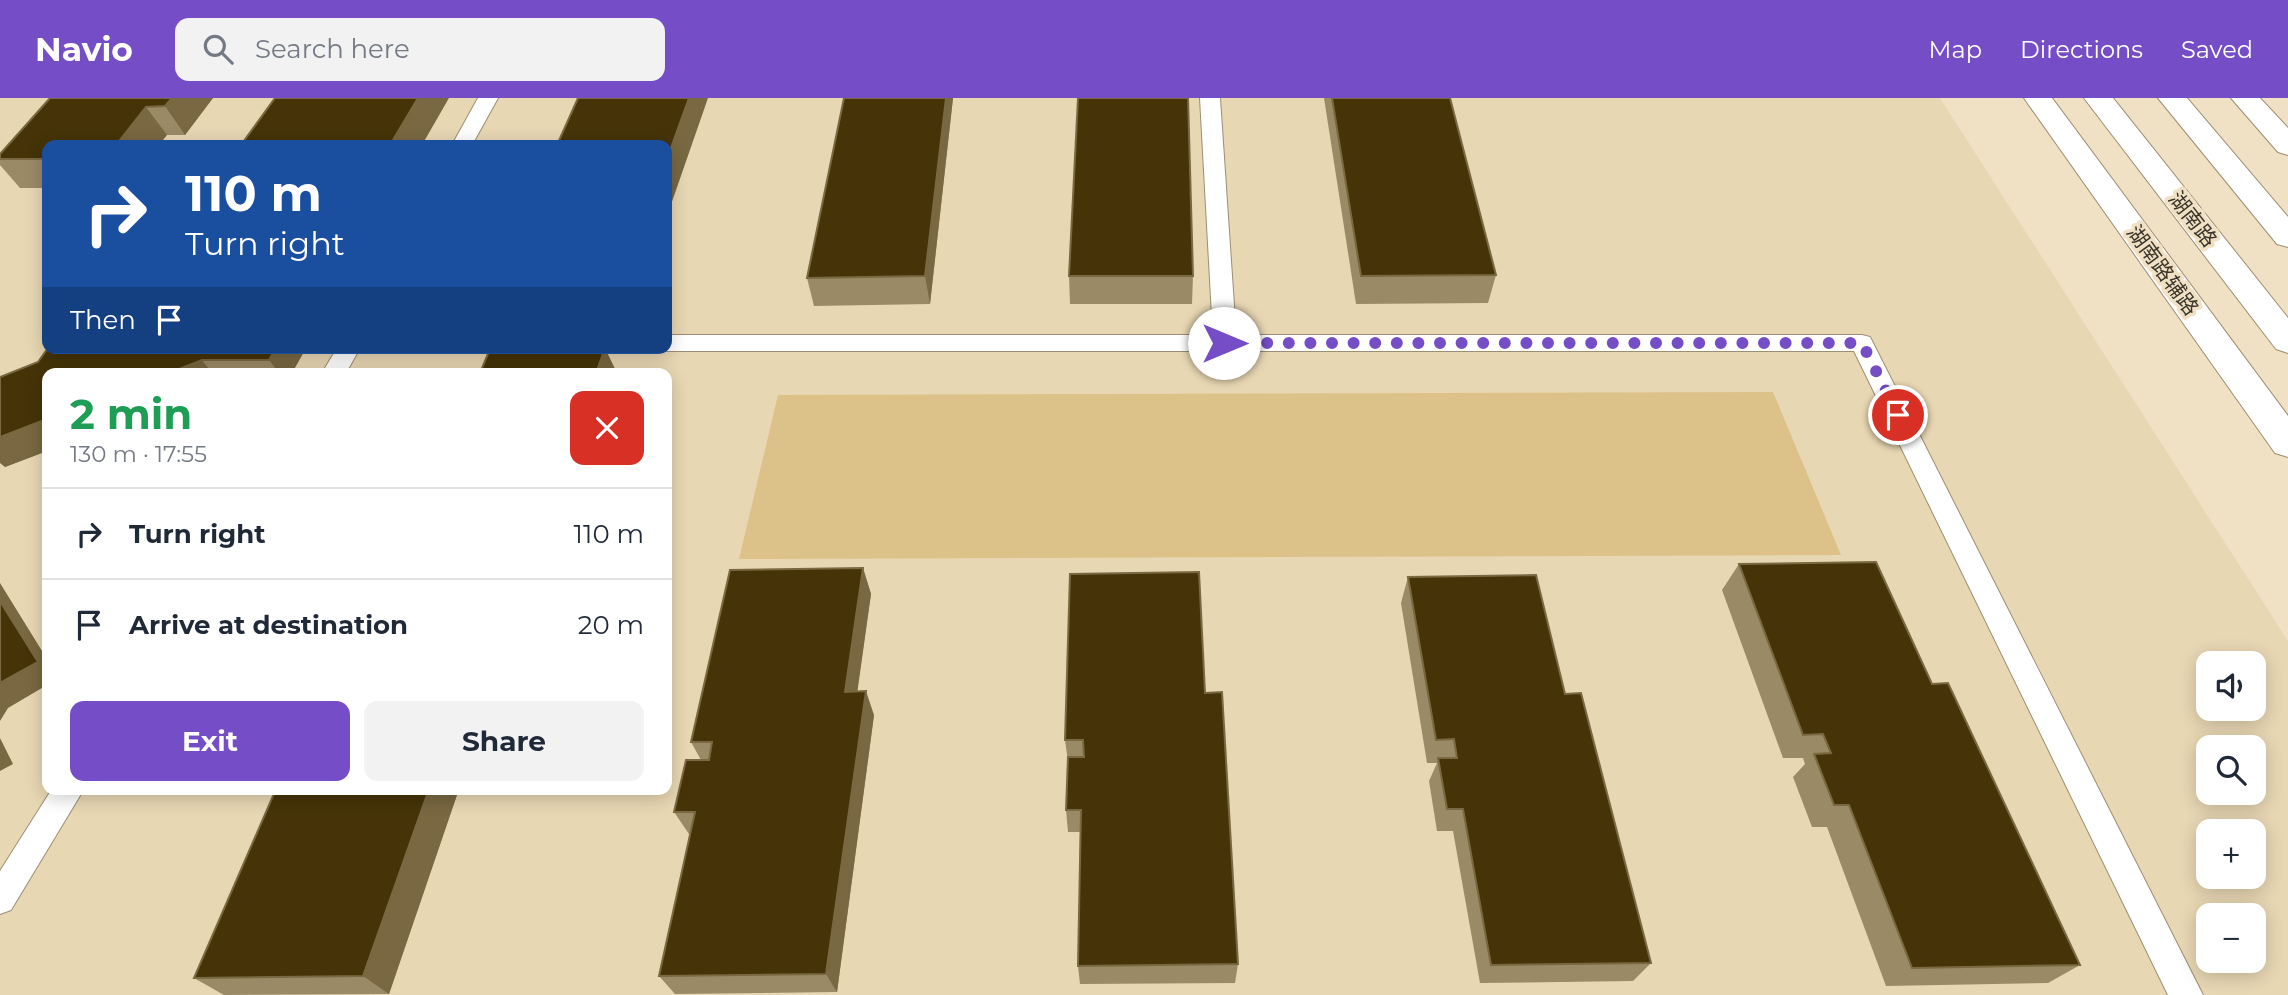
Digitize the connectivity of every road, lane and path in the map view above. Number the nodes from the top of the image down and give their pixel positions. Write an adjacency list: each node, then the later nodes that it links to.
1 (488, 98): 7 (lane)
2 (1210, 98): 12 (lane)
3 (2039, 98): 13 (main road, 湖南路辅路)
4 (2098, 98): 10 (main road, 湖南路)
5 (2172, 98): 9 (main road)
6 (2245, 98): 8 (main road)
7 (465, 140)
8 (2288, 146)
9 (2288, 236)
10 (2288, 341)
11 (672, 343): 12 (lane)
12 (1224, 343): 16 (lane)
13 (2288, 443)
14 (65, 795): 15 (lane)
15 (0, 899)
16 (2186, 995)

